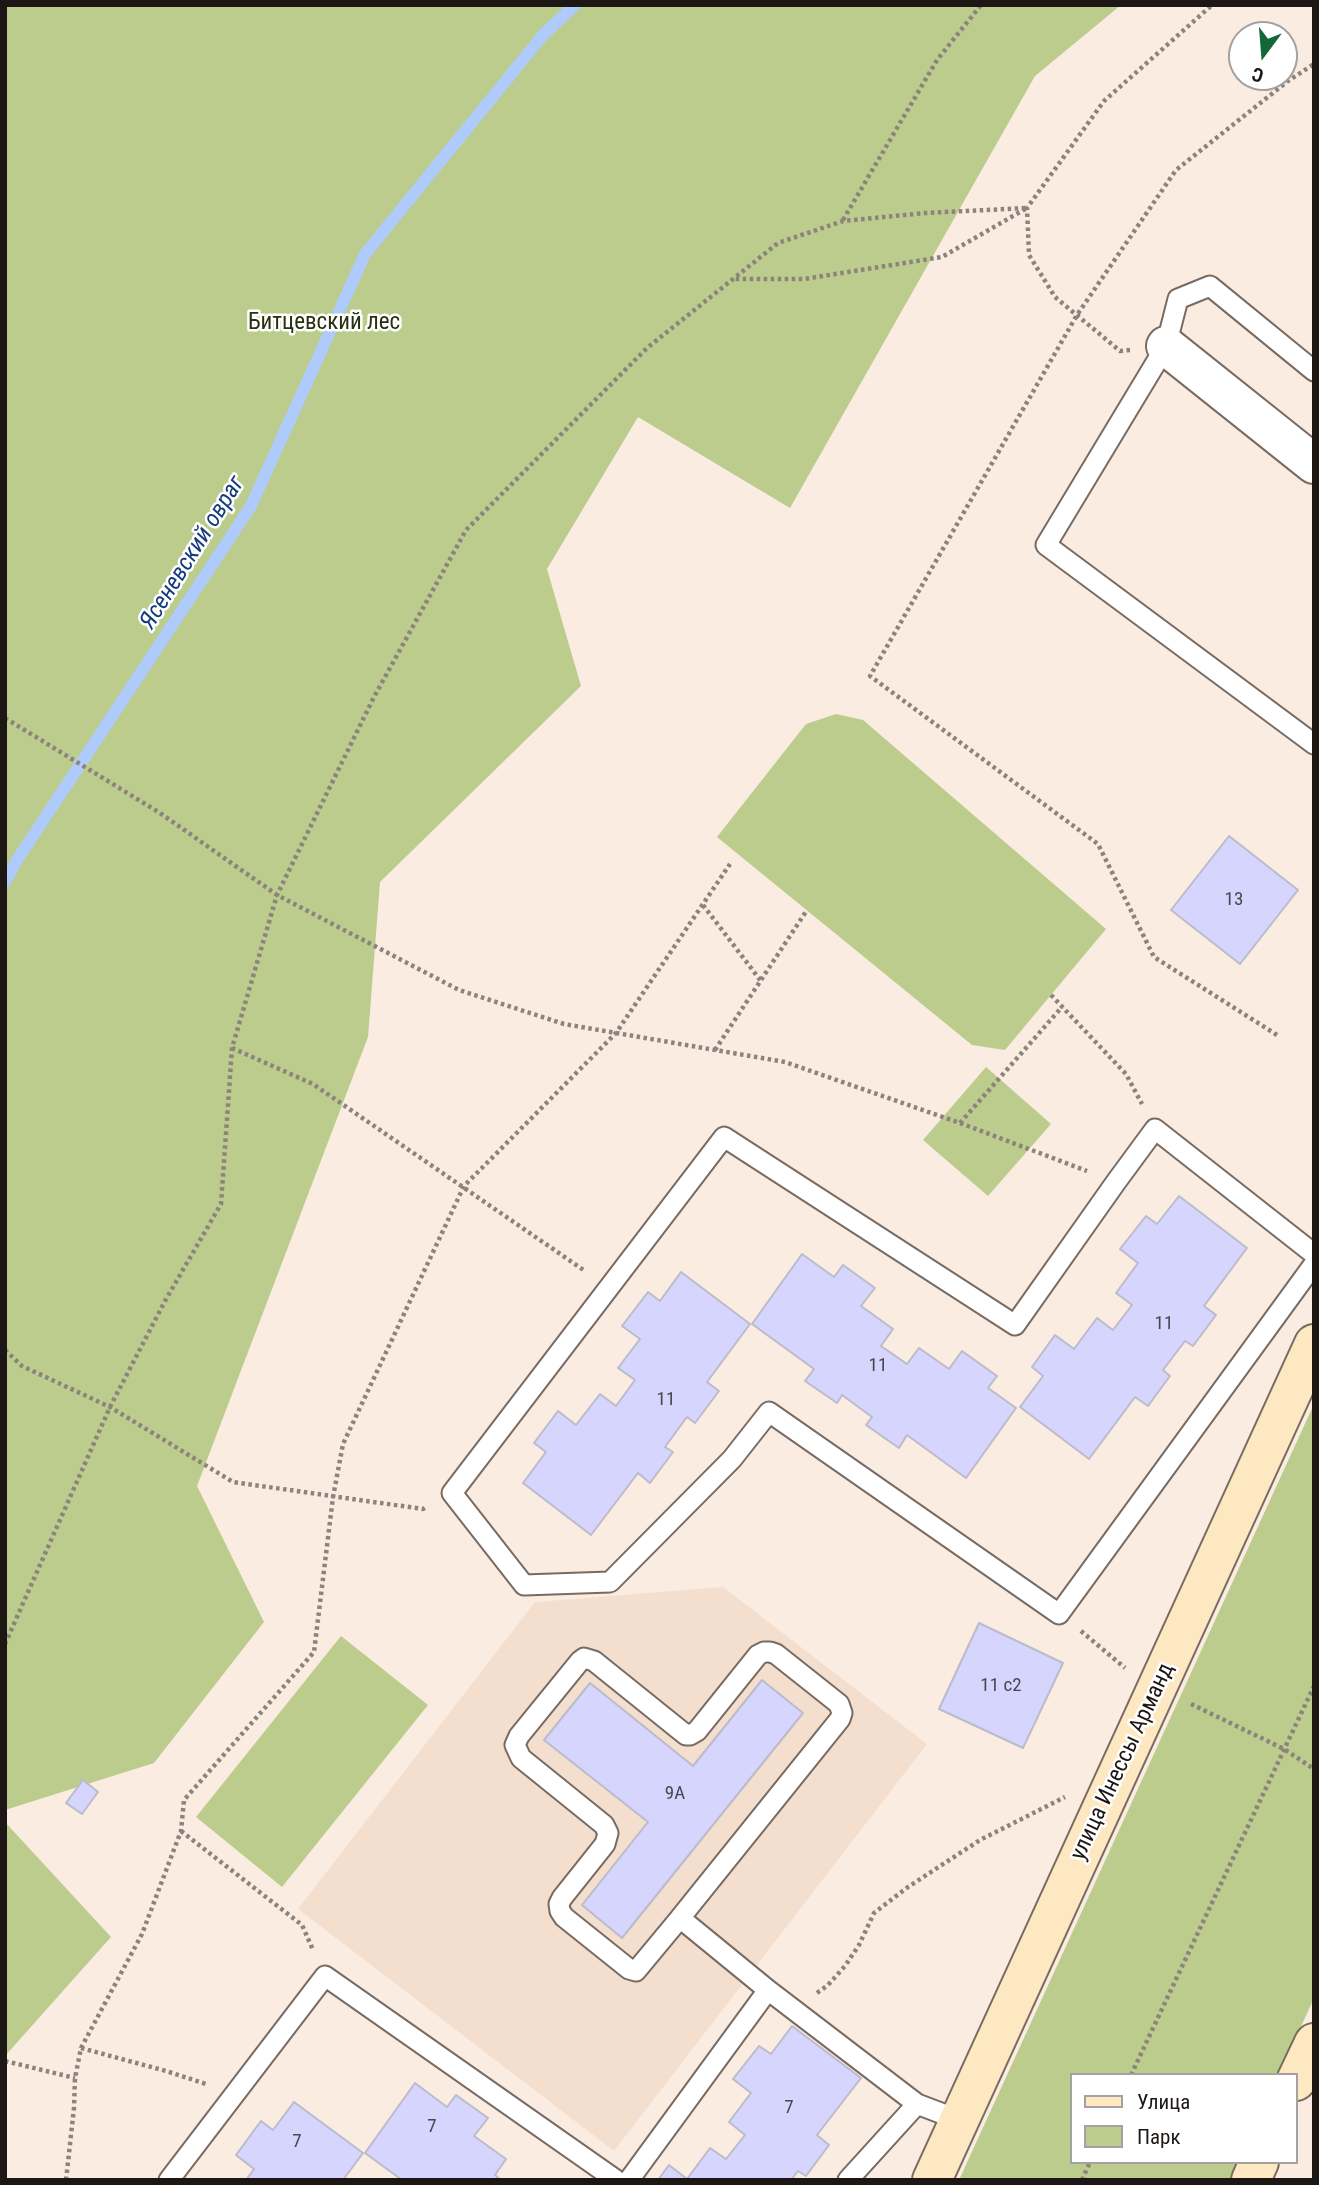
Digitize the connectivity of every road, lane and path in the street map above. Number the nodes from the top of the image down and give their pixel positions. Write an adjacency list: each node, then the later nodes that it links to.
1 (981, 5): 4 (path)
2 (1212, 5): 3 (path)
3 (1027, 208): 4 (path); 5 (path); 6 (path)
4 (842, 221): 5 (path)
5 (733, 279): 12 (path)
6 (1166, 346): 7 (lane); 8 (street); 10 (lane)
7 (1314, 371)
8 (1314, 464)
9 (5, 718): 12 (path)
10 (1314, 744)
11 (730, 864): 13 (path)
12 (277, 895): 18 (path); 19 (path)
13 (703, 905): 15 (path); 18 (path)
14 (807, 910): 15 (path)
15 (761, 981): 20 (path)
16 (1051, 995): 17 (path)
17 (1062, 1007): 21 (path); 22 (path)
18 (616, 1033): 20 (path); 24 (path)
19 (232, 1048): 24 (path); 30 (path)
20 (715, 1050): 21 (path)
21 (960, 1123): 23 (path)
22 (1156, 1129): 23 (lane); 25 (lane)
23 (1116, 1182): 27 (lane)
24 (464, 1186): 27 (path); 32 (path)
25 (1314, 1254)
26 (1314, 1264): 31 (lane)
27 (609, 1288): 31 (lane)
28 (1314, 1344): 49 (street, улица Инессы Арманд)
29 (5, 1350): 30 (path)
30 (110, 1407): 32 (path); 33 (path)
31 (452, 1493): 32 (path)
32 (333, 1497): 38 (path)
33 (5, 1644)
34 (1314, 1686): 35 (path)
35 (1284, 1749): 36 (path); 45 (path)
36 (1314, 1769)
37 (1075, 1792): 42 (path)
38 (181, 1831): 40 (path); 43 (path)
39 (680, 1918): 39 (lane); 41 (lane)
40 (325, 1976): 47 (lane); 54 (lane)
41 (768, 1990): 42 (lane); 55 (lane)
42 (795, 2010): 48 (lane)
43 (81, 2048): 46 (path); 47 (path)
44 (5, 2061): 46 (path)
45 (1132, 2073)
46 (75, 2078): 52 (path)
47 (233, 2094): 53 (lane)
48 (917, 2104): 49 (lane); 56 (lane)
49 (959, 2120): 57 (street, улица Инессы Арманд)
50 (1089, 2164): 58 (path)
51 (1258, 2164): 59 (street)
52 (66, 2180)
53 (169, 2180)
54 (616, 2180)
55 (629, 2180)
56 (848, 2180)
57 (932, 2180)
58 (1082, 2180)
59 (1251, 2180)

